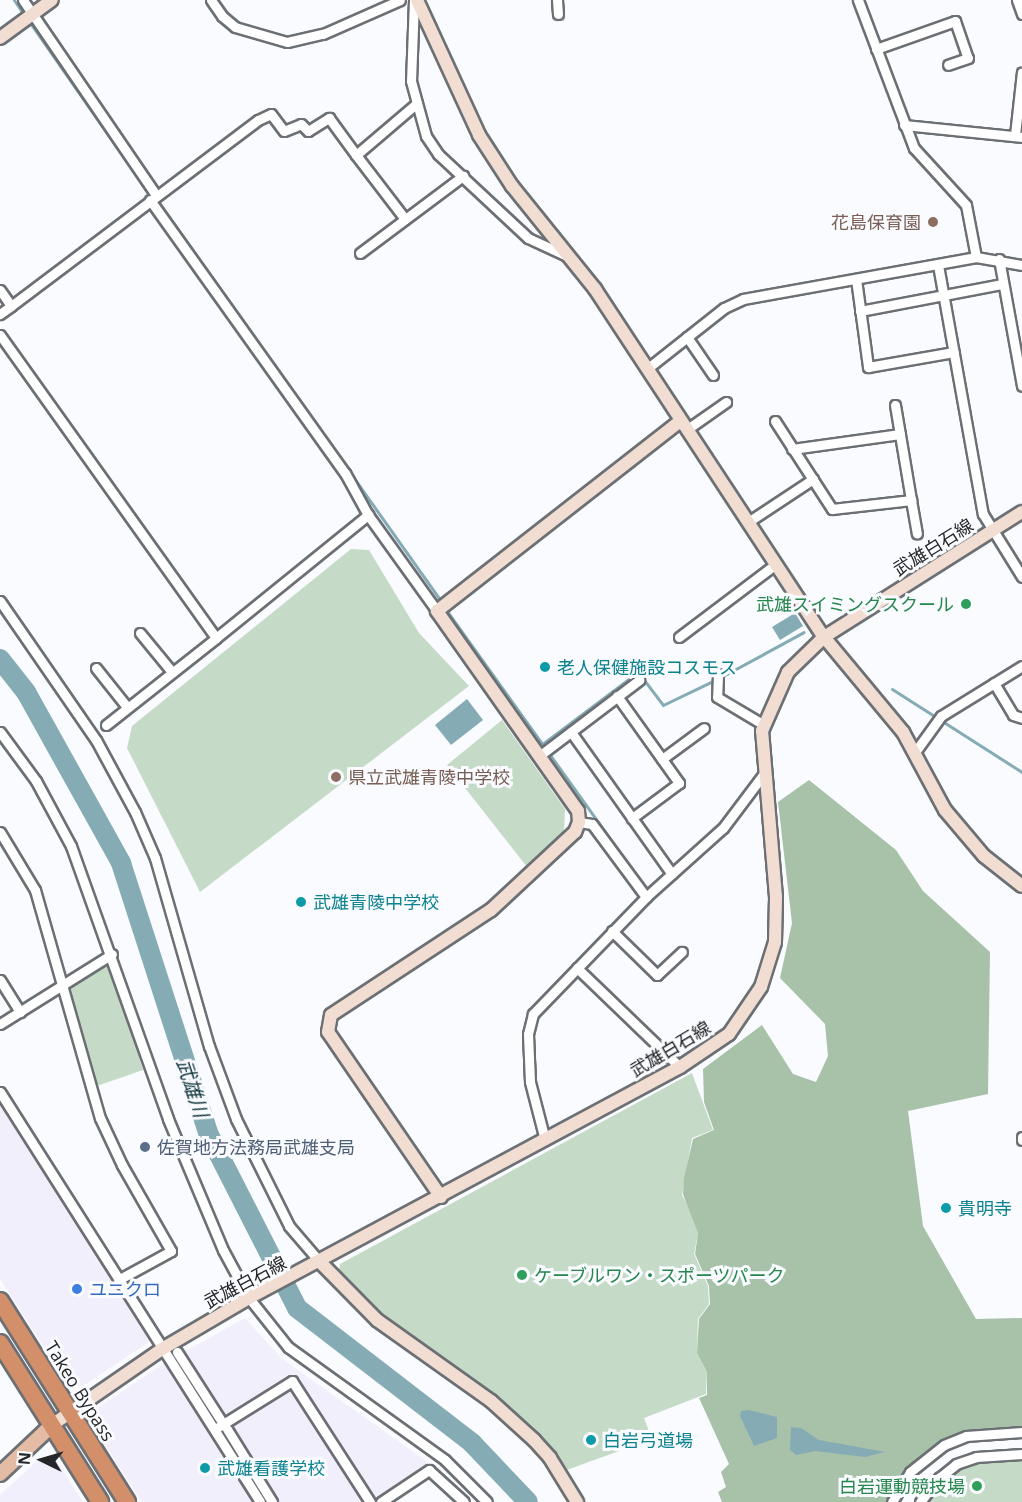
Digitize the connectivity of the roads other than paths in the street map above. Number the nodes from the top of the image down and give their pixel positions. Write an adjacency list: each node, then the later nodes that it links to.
1 (23, 0): 9 (street)
2 (51, 0): 9 (street)
3 (211, 0): 4 (street)
4 (399, 0)
5 (416, 0): 16 (street); 24 (street)
6 (557, 0): 10 (street)
7 (858, 0): 13 (street)
8 (1017, 0): 11 (street)
9 (32, 14): 12 (street); 21 (street)
10 (558, 14)
11 (1022, 14)
12 (0, 38)
13 (876, 48): 14 (street); 17 (street)
14 (948, 65)
15 (1022, 72): 18 (street)
16 (417, 103): 19 (street); 20 (street)
17 (904, 125): 18 (street); 25 (street)
18 (1018, 136)
19 (356, 155): 21 (street); 22 (street)
20 (463, 176): 22 (street); 24 (street)
21 (153, 197): 33 (street); 51 (street)
22 (405, 219): 23 (street)
23 (360, 253)
24 (565, 255): 39 (street)
25 (976, 257): 26 (street); 27 (street)
26 (999, 259): 28 (street); 30 (street)
27 (938, 265): 29 (street); 32 (street)
28 (1022, 265)
29 (856, 279): 34 (street); 37 (street)
30 (1002, 284): 32 (street); 41 (street)
31 (0, 290): 33 (street)
32 (944, 295): 34 (street); 38 (street)
33 (11, 306): 35 (street)
34 (860, 311): 38 (street)
35 (0, 314)
36 (0, 335): 62 (street)
37 (687, 337): 39 (street); 40 (street)
38 (954, 352): 53 (street)
39 (648, 368): 45 (street)
40 (713, 375)
41 (1022, 386)
42 (726, 402): 45 (street)
43 (895, 405): 46 (street)
44 (775, 421): 47 (street)
45 (683, 425): 52 (street); 58 (street)
46 (900, 434): 47 (street); 49 (street)
47 (792, 449): 48 (street)
48 (813, 479): 49 (street); 52 (street)
49 (911, 500): 54 (street)
50 (1022, 512): 53 (street, 武雄白石線)
51 (368, 515): 58 (street); 62 (street)
52 (748, 522): 55 (street)
53 (994, 530): 56 (street); 61 (street, 武雄白石線)
54 (917, 533)
55 (776, 564): 60 (street); 61 (street)
56 (1022, 577)
57 (0, 601): 99 (street)
58 (437, 611): 77 (street)
59 (140, 633): 65 (street)
60 (679, 637)
61 (824, 637): 73 (street, 武雄白石線); 78 (street)
62 (216, 638): 65 (street)
63 (1022, 666): 68 (street)
64 (96, 668): 70 (street)
65 (172, 672): 70 (street)
66 (718, 678): 73 (street)
67 (639, 680): 69 (street)
68 (994, 683): 71 (street); 78 (street)
69 (617, 696): 76 (street); 79 (street)
70 (127, 707): 72 (street)
71 (1022, 718)
72 (106, 725)
73 (764, 725): 80 (street, 武雄白石線)
74 (704, 728): 79 (street)
75 (0, 732): 89 (street)
76 (571, 732): 77 (street); 81 (street)
77 (544, 752): 82 (street)
78 (915, 752): 85 (street)
79 (662, 759): 81 (street)
80 (763, 775): 84 (street); 95 (street, 武雄白石線)
81 (632, 818): 84 (street)
82 (579, 822): 86 (street); 98 (street)
83 (0, 832): 92 (street)
84 (672, 874): 86 (street)
85 (1022, 886)
86 (646, 897): 87 (street)
87 (612, 931): 88 (street); 90 (street)
88 (682, 952)
89 (112, 954): 92 (street); 101 (street)
90 (577, 968): 95 (street); 97 (street)
91 (0, 981): 93 (street)
92 (62, 984): 93 (street); 100 (street)
93 (20, 1012): 94 (street)
94 (0, 1024)
95 (680, 1067): 97 (street, 武雄白石線)
96 (0, 1092): 100 (street)
97 (545, 1140): 98 (street, 武雄白石線)
98 (441, 1197): 99 (street, 武雄白石線)
99 (317, 1264): 101 (street, 武雄白石線); 122 (street)
100 (118, 1280): 104 (street)
101 (250, 1298): 104 (street, 武雄白石線); 121 (street)
102 (0, 1301): 106 (highway, Takeo Bypass)
103 (0, 1343): 108 (highway)
104 (162, 1349): 106 (street, 武雄白石線); 109 (street)
105 (177, 1353): 107 (street)
106 (70, 1412): 108 (street, 武雄白石線); 115 (highway, Takeo Bypass)
107 (220, 1419)
108 (52, 1425): 113 (main road); 114 (highway)
109 (215, 1429): 116 (street); 118 (street)
110 (226, 1429): 117 (street)
111 (1022, 1432): 123 (street)
112 (1022, 1454): 124 (street)
113 (0, 1474)
114 (100, 1502)
115 (127, 1502)
116 (260, 1502)
117 (272, 1502)
118 (370, 1502)
119 (381, 1502): 120 (street)
120 (464, 1502)
121 (487, 1502)
122 (577, 1502)
123 (892, 1502)
124 (920, 1502)

